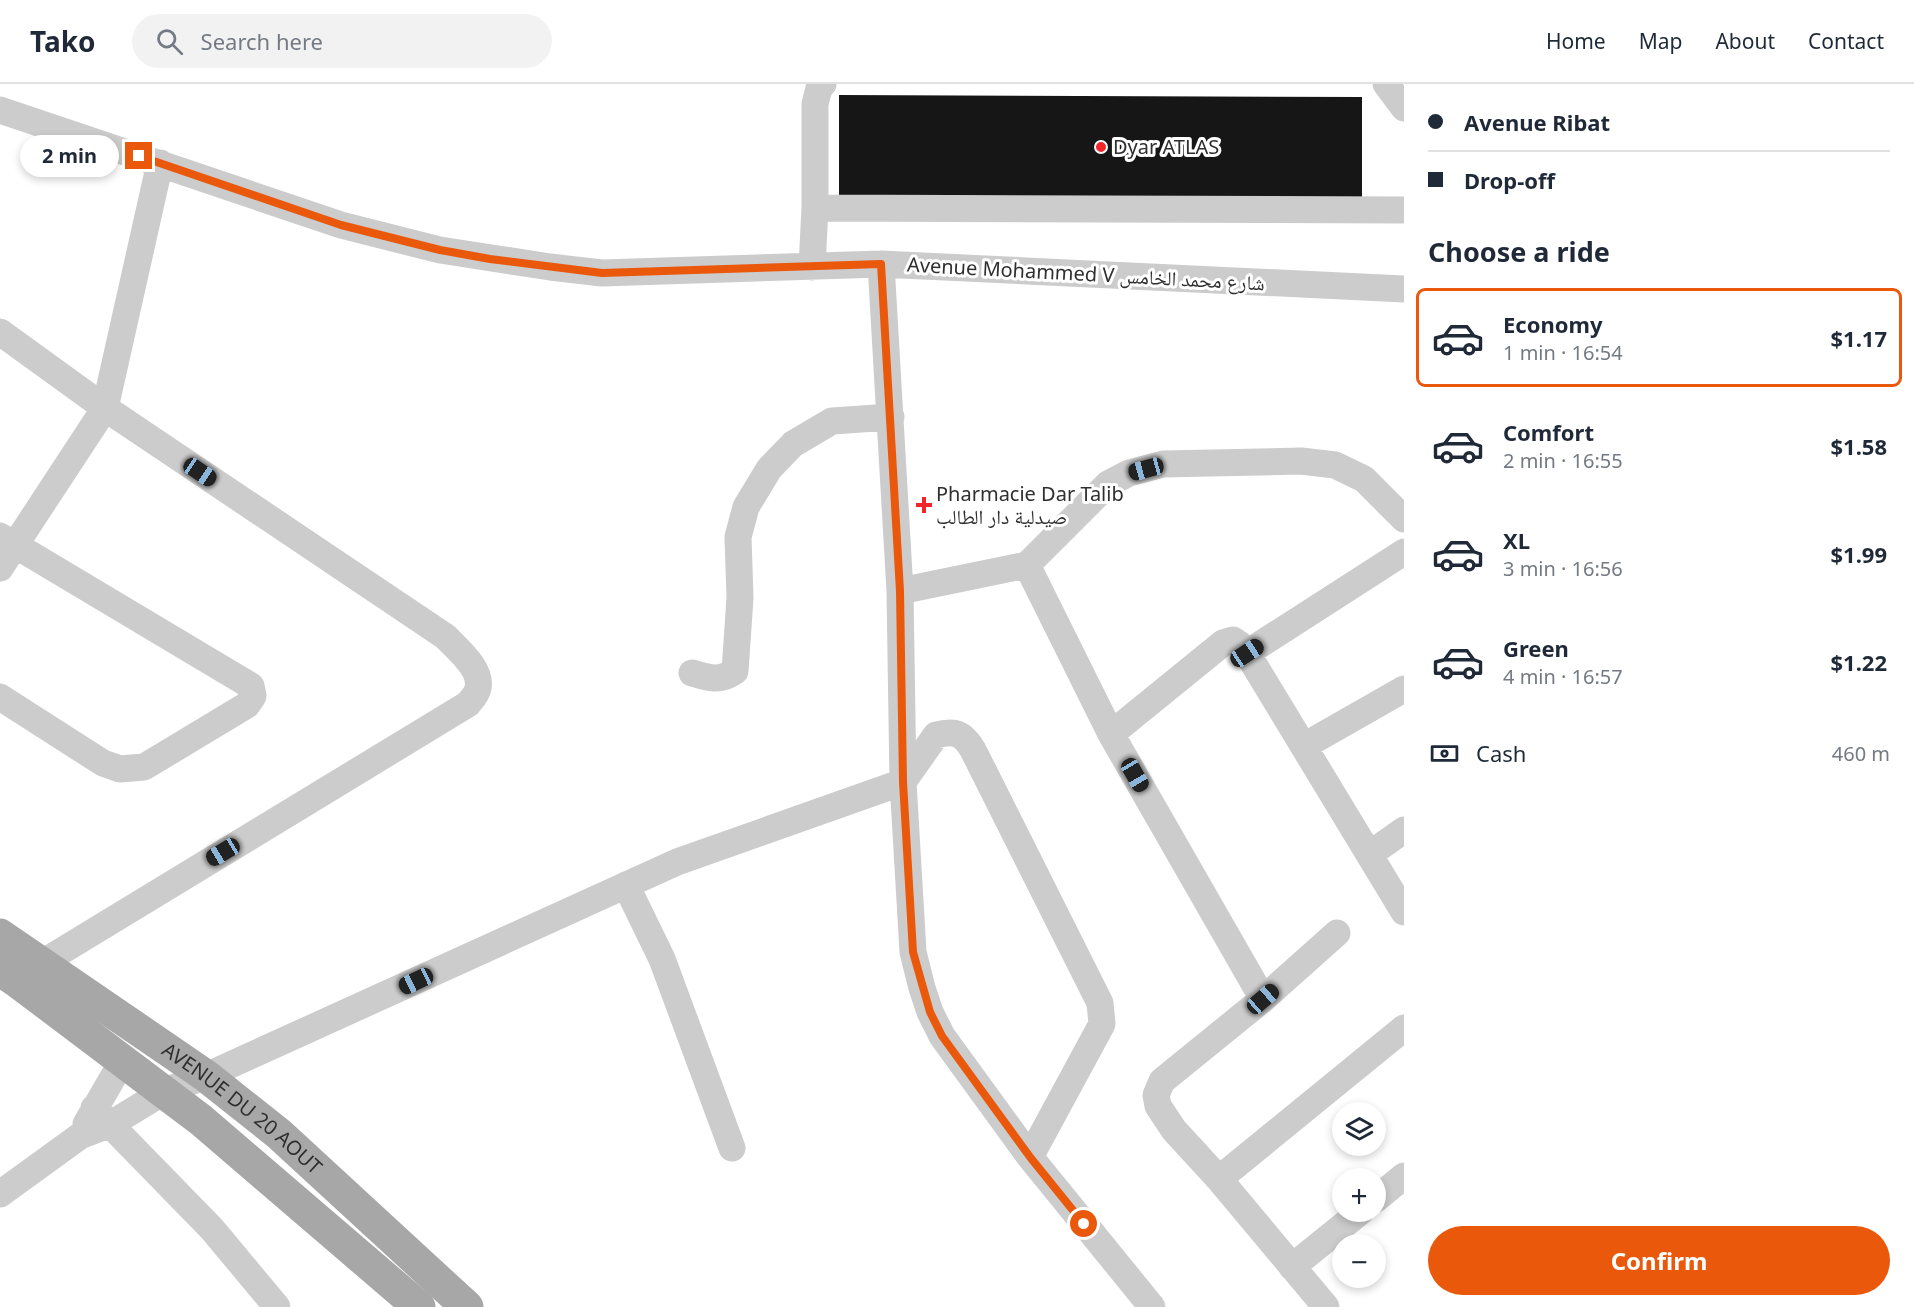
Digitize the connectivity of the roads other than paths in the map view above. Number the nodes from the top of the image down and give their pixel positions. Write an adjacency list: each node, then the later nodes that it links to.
1 (823, 84): 6 (street)
2 (1386, 84): 3 (street)
3 (1404, 108)
4 (4, 117): 5 (street, Avenue Mohammed V شارع محمد الخامس)
5 (160, 163): 9 (street, Avenue Mohammed V شارع محمد الخامس); 12 (street)
6 (815, 208): 7 (street); 9 (street)
7 (1404, 210)
8 (881, 264): 9 (street, Avenue Mohammed V شارع محمد الخامس); 10 (street, Avenue Mohammed V شارع محمد الخامس); 13 (street)
9 (812, 267)
10 (1404, 289)
11 (0, 332): 12 (street)
12 (105, 408): 15 (street); 33 (street)
13 (891, 417): 19 (street); 21 (street)
14 (1404, 519): 17 (street)
15 (7, 541): 18 (street); 23 (street)
16 (1404, 552): 20 (street)
17 (1027, 564): 19 (street); 24 (street)
18 (0, 568)
19 (900, 591): 26 (street)
20 (1247, 653): 24 (street); 25 (street)
21 (692, 673)
22 (1404, 690): 25 (street)
23 (0, 697)
24 (1111, 734): 35 (street)
25 (1304, 746): 28 (street)
26 (903, 782): 29 (street); 42 (street); 42 (street)
27 (1404, 830): 28 (street)
28 (1370, 854): 30 (street)
29 (626, 885): 38 (street); 41 (street)
30 (1404, 912)
31 (1337, 933): 35 (street)
32 (0, 935): 33 (main road, AVENUE DU 20 AOUT)
33 (42, 963): 38 (main road, AVENUE DU 20 AOUT)
34 (2, 974): 37 (main road, AVENUE DU 20 AOUT)
35 (1263, 999): 44 (street)
36 (1404, 1028): 44 (street)
37 (123, 1060): 39 (main road, AVENUE DU 20 AOUT); 40 (street)
38 (206, 1076): 39 (street); 51 (main road, AVENUE DU 20 AOUT)
39 (165, 1091): 40 (street); 50 (main road, AVENUE DU 20 AOUT)
40 (102, 1116): 46 (street); 49 (street)
41 (732, 1148)
42 (1030, 1157): 52 (street)
43 (1404, 1176): 45 (street)
44 (1219, 1179): 48 (street)
45 (1386, 1191)
46 (0, 1194)
47 (1348, 1222): 48 (street)
48 (1292, 1267): 53 (street)
49 (277, 1307)
50 (419, 1307)
51 (467, 1307)
52 (1152, 1307)
53 (1326, 1307)

